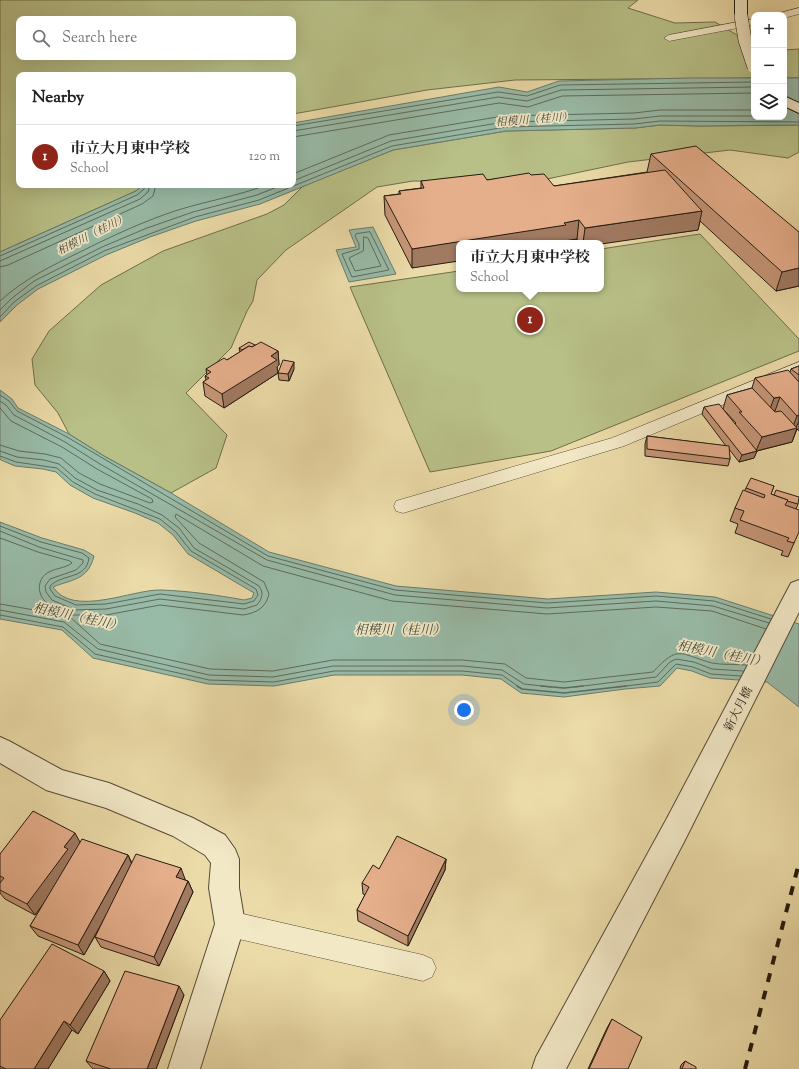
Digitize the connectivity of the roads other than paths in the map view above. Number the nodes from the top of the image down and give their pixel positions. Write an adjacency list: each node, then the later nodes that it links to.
1 (741, 0): 6 (street, bridge)
2 (799, 11): 3 (lane)
3 (787, 14)
4 (751, 23): 5 (lane)
5 (669, 38)
6 (751, 58)
7 (787, 102): 8 (street)
8 (799, 109)
9 (799, 368): 10 (lane)
10 (403, 506)
11 (799, 589): 16 (street, 新大月橋)
12 (0, 749): 13 (street)
13 (230, 924): 14 (lane); 15 (street)
14 (423, 968)
15 (184, 1069)
16 (548, 1069)

